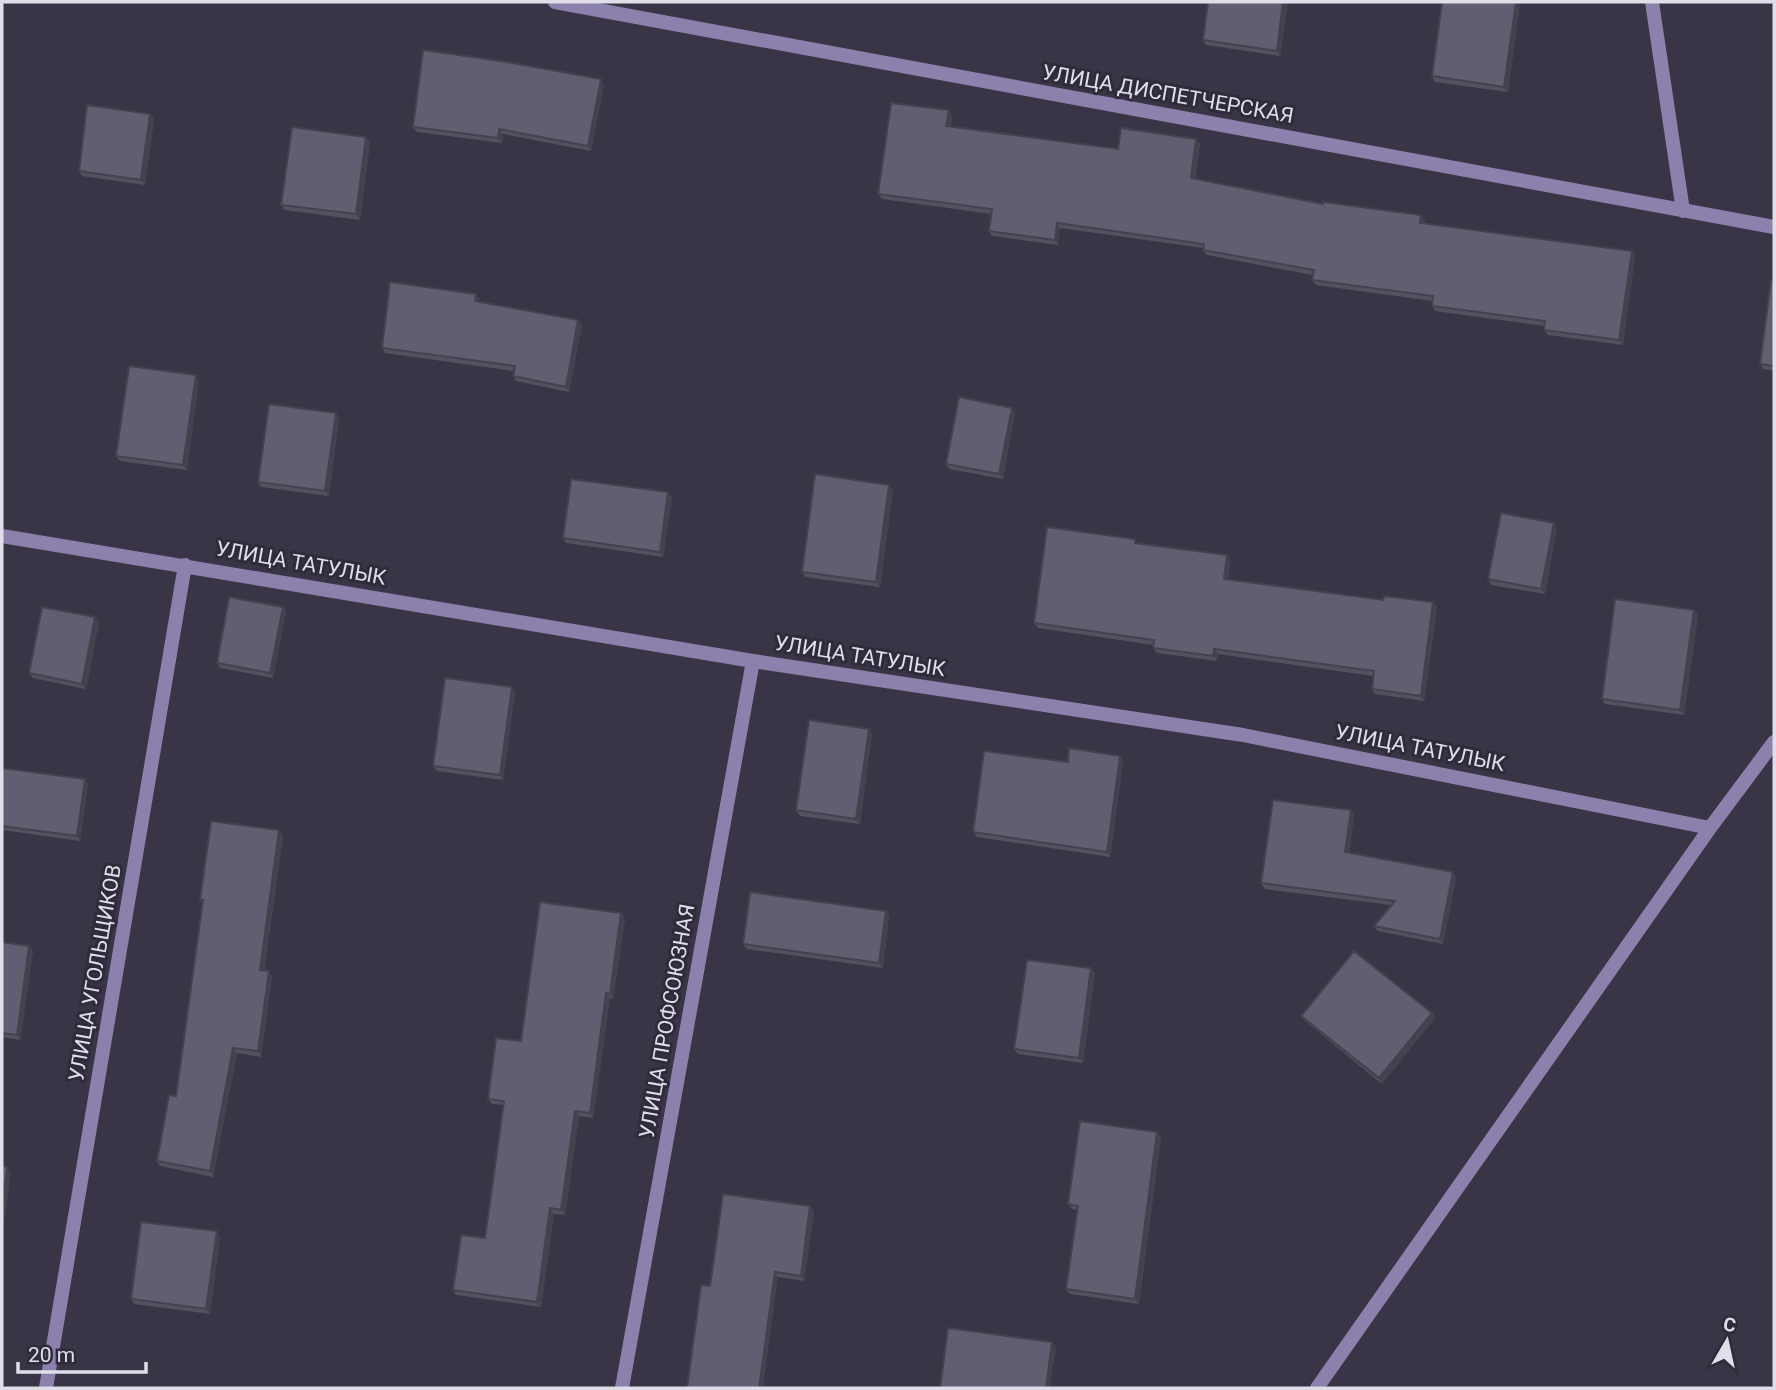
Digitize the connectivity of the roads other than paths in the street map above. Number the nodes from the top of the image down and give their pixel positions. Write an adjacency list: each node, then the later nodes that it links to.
1 (555, 2): 3 (street, УЛИЦА ДИСПЕТЧЕРСКАЯ)
2 (1652, 2): 3 (street)
3 (1683, 211): 4 (street, УЛИЦА ДИСПЕТЧЕРСКАЯ)
4 (1774, 227)
5 (2, 536): 6 (street, УЛИЦА ТАТУЛЫК)
6 (186, 565): 7 (street, УЛИЦА ТАТУЛЫК); 10 (street, УЛИЦА УГОЛЬЩИКОВ)
7 (752, 661): 9 (street, УЛИЦА ТАТУЛЫК); 11 (street, УЛИЦА ПРОФСОЮЗНАЯ)
8 (1774, 742): 9 (street)
9 (1710, 828): 12 (street)
10 (46, 1388)
11 (622, 1388)
12 (1317, 1388)

